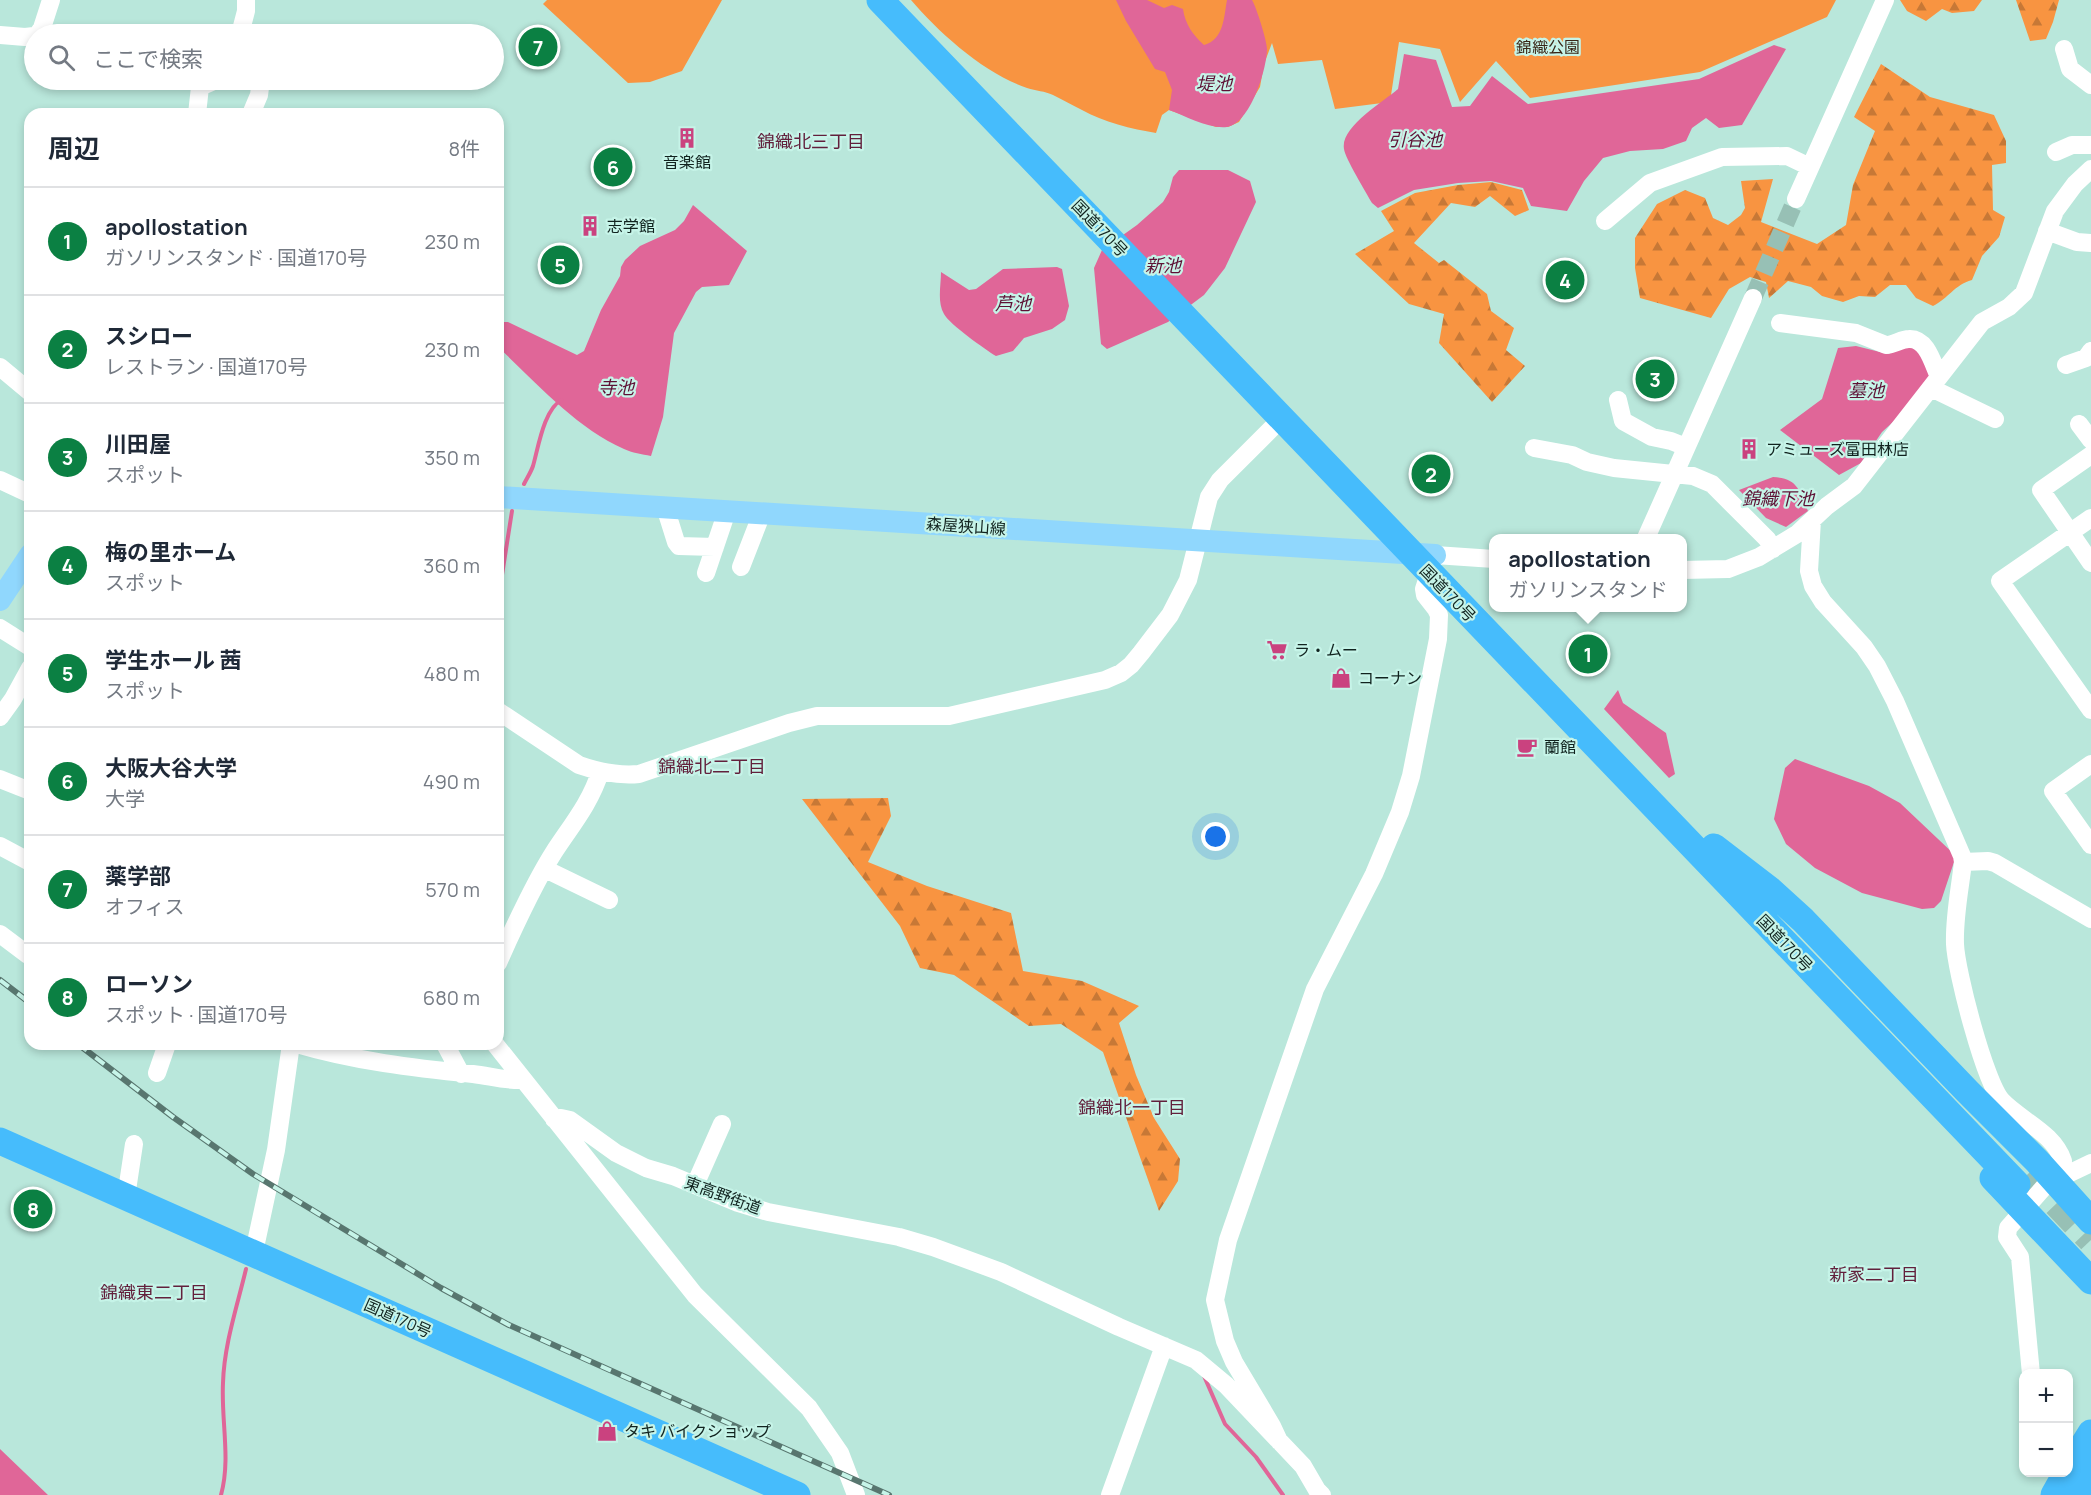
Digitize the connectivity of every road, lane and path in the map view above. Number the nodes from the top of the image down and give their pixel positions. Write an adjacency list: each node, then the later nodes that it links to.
1 (51, 0): 6 (street)
2 (246, 0): 7 (street)
3 (880, 0): 22 (highway, 国道170号)
4 (902, 0): 22 (highway, 国道170号)
5 (1885, 0): 18 (street)
6 (43, 24)
7 (243, 24)
8 (0, 35): 9 (street)
9 (24, 37)
10 (2064, 49): 11 (street)
11 (2091, 85)
12 (200, 90): 14 (street)
13 (255, 90): 15 (street)
14 (198, 108)
15 (252, 108)
16 (2091, 145): 17 (street)
17 (2056, 152)
18 (1810, 167): 20 (street); 21 (street)
19 (2091, 169): 23 (street)
20 (1796, 199)
21 (1605, 221)
22 (1114, 231): 26 (highway, 国道170号)
23 (2047, 231): 24 (street); 31 (street)
24 (2091, 243)
25 (1753, 298): 38 (street)
26 (1191, 314): 34 (highway, 国道170号); 56 (highway, 国道170号)
27 (1780, 323): 31 (street)
28 (2091, 351): 29 (street)
29 (2066, 364)
30 (0, 367): 32 (street)
31 (1935, 383): 35 (street); 49 (street)
32 (24, 387)
33 (1618, 400): 38 (street)
34 (1282, 419): 52 (street); 56 (highway, 国道170号)
35 (1995, 419)
36 (2079, 424): 37 (street)
37 (2091, 440)
38 (1686, 447): 41 (street)
39 (1534, 448): 41 (street)
40 (2091, 455): 50 (street)
41 (1674, 474): 51 (street); 54 (street)
42 (0, 480): 43 (street)
43 (24, 491)
44 (504, 497): 45 (main road, 森屋狭山線)
45 (665, 507): 46 (main road, 森屋狭山線); 53 (street)
46 (727, 511): 47 (main road, 森屋狭山線); 53 (street)
47 (762, 513): 52 (main road, 森屋狭山線); 59 (street)
48 (2091, 518): 50 (street)
49 (1812, 520): 54 (street); 76 (street)
50 (2070, 532): 57 (street); 66 (street)
51 (1648, 534)
52 (1197, 541): 56 (main road, 森屋狭山線); 70 (street)
53 (715, 547): 61 (street)
54 (1773, 549): 60 (street)
55 (1489, 559): 56 (street)
56 (1424, 560): 78 (highway, 国道170号); 97 (highway, 国道170号); 107 (street)
57 (2091, 563)
58 (24, 564): 62 (main road)
59 (741, 567)
60 (1687, 570)
61 (706, 573)
62 (0, 600)
63 (0, 628): 64 (street)
64 (24, 642)
65 (24, 679): 68 (street)
66 (2091, 710)
67 (504, 715): 70 (street)
68 (0, 717)
69 (2091, 764): 74 (street)
70 (600, 772): 77 (street)
71 (0, 779): 72 (street)
72 (24, 789)
73 (0, 846): 75 (street)
74 (2091, 846)
75 (24, 858)
76 (1964, 862): 80 (street); 97 (street)
77 (545, 869): 79 (street); 82 (street)
78 (1726, 882): 97 (highway, 国道170号); 100 (highway)
79 (609, 900)
80 (2091, 919)
81 (0, 934): 83 (street)
82 (504, 951)
83 (24, 953)
84 (165, 1050): 89 (street)
85 (290, 1050): 102 (street)
86 (325, 1050): 90 (street)
87 (448, 1050): 90 (street)
88 (500, 1050): 91 (street)
89 (157, 1072)
90 (461, 1074): 91 (street)
91 (523, 1080): 92 (street)
92 (554, 1119): 98 (street, 東高野街道); 111 (street)
93 (722, 1124): 98 (street)
94 (0, 1141): 99 (highway, 国道170号)
95 (134, 1144): 99 (street)
96 (2091, 1163): 97 (street)
97 (2039, 1176): 100 (street); 101 (highway)
98 (695, 1185): 104 (street, 東高野街道)
99 (126, 1197): 102 (highway, 国道170号)
100 (2024, 1210): 103 (highway); 105 (street)
101 (2091, 1221)
102 (254, 1252): 110 (highway, 国道170号)
103 (2091, 1281)
104 (1164, 1346): 107 (street, 東高野街道); 112 (street)
105 (2031, 1369)
106 (2091, 1433): 109 (highway)
107 (1279, 1442): 113 (street, 東高野街道)
108 (2091, 1471): 109 (highway)
109 (2060, 1485)
110 (796, 1495)
111 (856, 1495)
112 (1110, 1495)
113 (1322, 1495)

